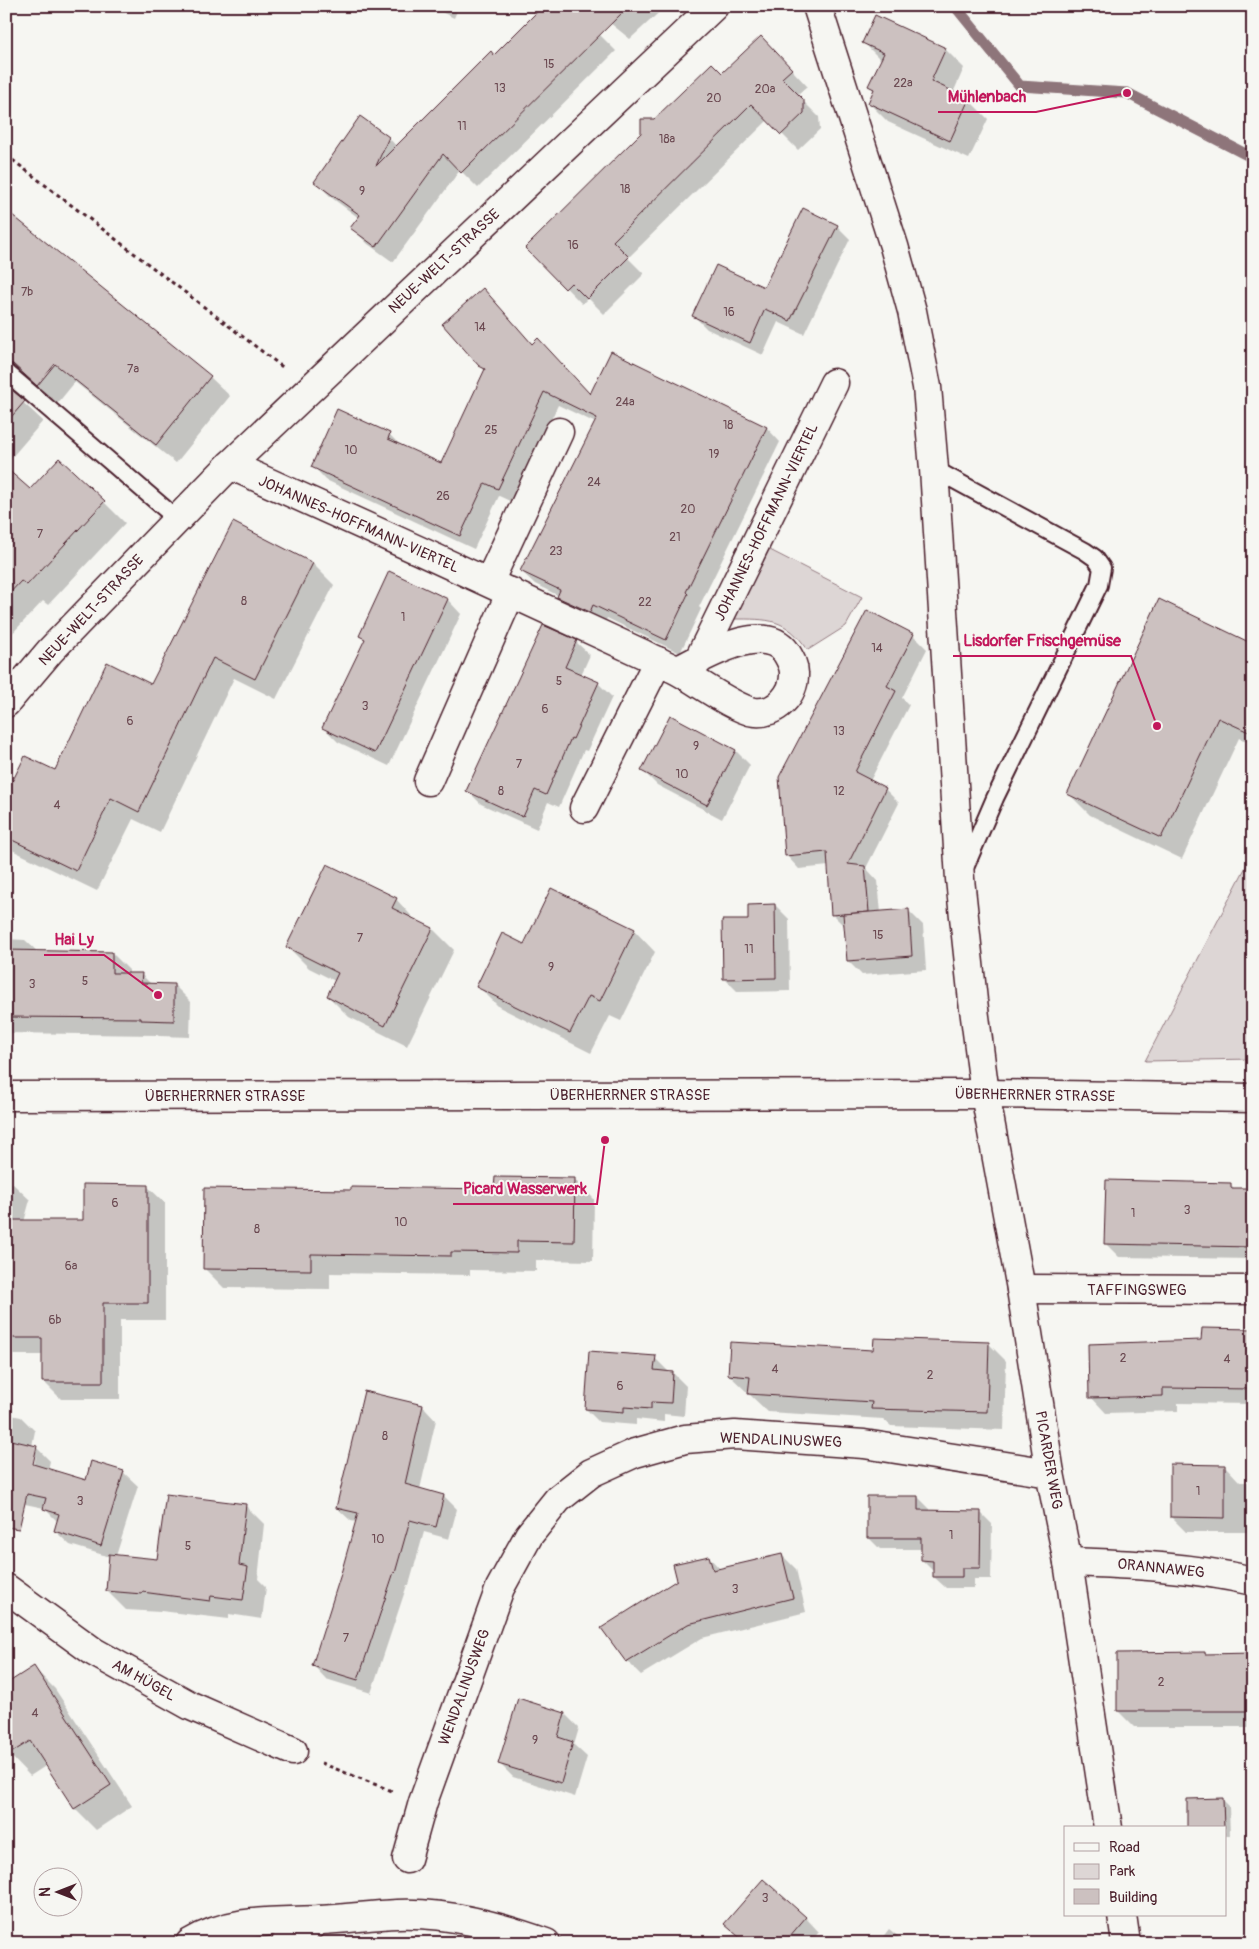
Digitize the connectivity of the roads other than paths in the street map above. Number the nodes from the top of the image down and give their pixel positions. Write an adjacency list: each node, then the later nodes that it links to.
1 (714, 6): 6 (street, NEUE-WELT-STRASSE)
2 (817, 6): 7 (street, PICARDER WEG)
3 (6, 372): 8 (lane)
4 (834, 383): 10 (street, JOHANNES-HOFFMANN-VIERTEL)
5 (559, 432): 9 (street)
6 (230, 465): 8 (street, NEUE-WELT-STRASSE); 9 (street, JOHANNES-HOFFMANN-VIERTEL)
7 (934, 469): 14 (street, PICARDER WEG); 14 (lane)
8 (177, 519): 11 (street, NEUE-WELT-STRASSE)
9 (500, 587): 10 (street, JOHANNES-HOFFMANN-VIERTEL); 12 (street)
10 (678, 664): 13 (street, JOHANNES-HOFFMANN-VIERTEL)
11 (6, 703)
12 (428, 781)
13 (584, 808)
14 (960, 878): 15 (street, PICARDER WEG)
15 (985, 1094): 16 (street, ÜBERHERRNER STRASSE); 17 (street, ÜBERHERRNER STRASSE); 18 (street, PICARDER WEG)
16 (6, 1096)
17 (1253, 1098)
18 (1021, 1289): 19 (street, TAFFINGSWEG); 20 (street, PICARDER WEG)
19 (1253, 1290)
20 (1050, 1473): 21 (street, PICARDER WEG); 26 (street, WENDALINUSWEG)
21 (1068, 1562): 22 (street, ORANNAWEG); 25 (street, PICARDER WEG)
22 (1253, 1581)
23 (6, 1588): 24 (street, AM HÜGEL)
24 (293, 1751)
25 (1108, 1826)
26 (407, 1860)
27 (1122, 1916): 32 (street)
28 (319, 1920): 29 (street); 30 (street); 31 (street)
29 (190, 1943)
30 (286, 1943)
31 (546, 1943)
32 (1126, 1943)

